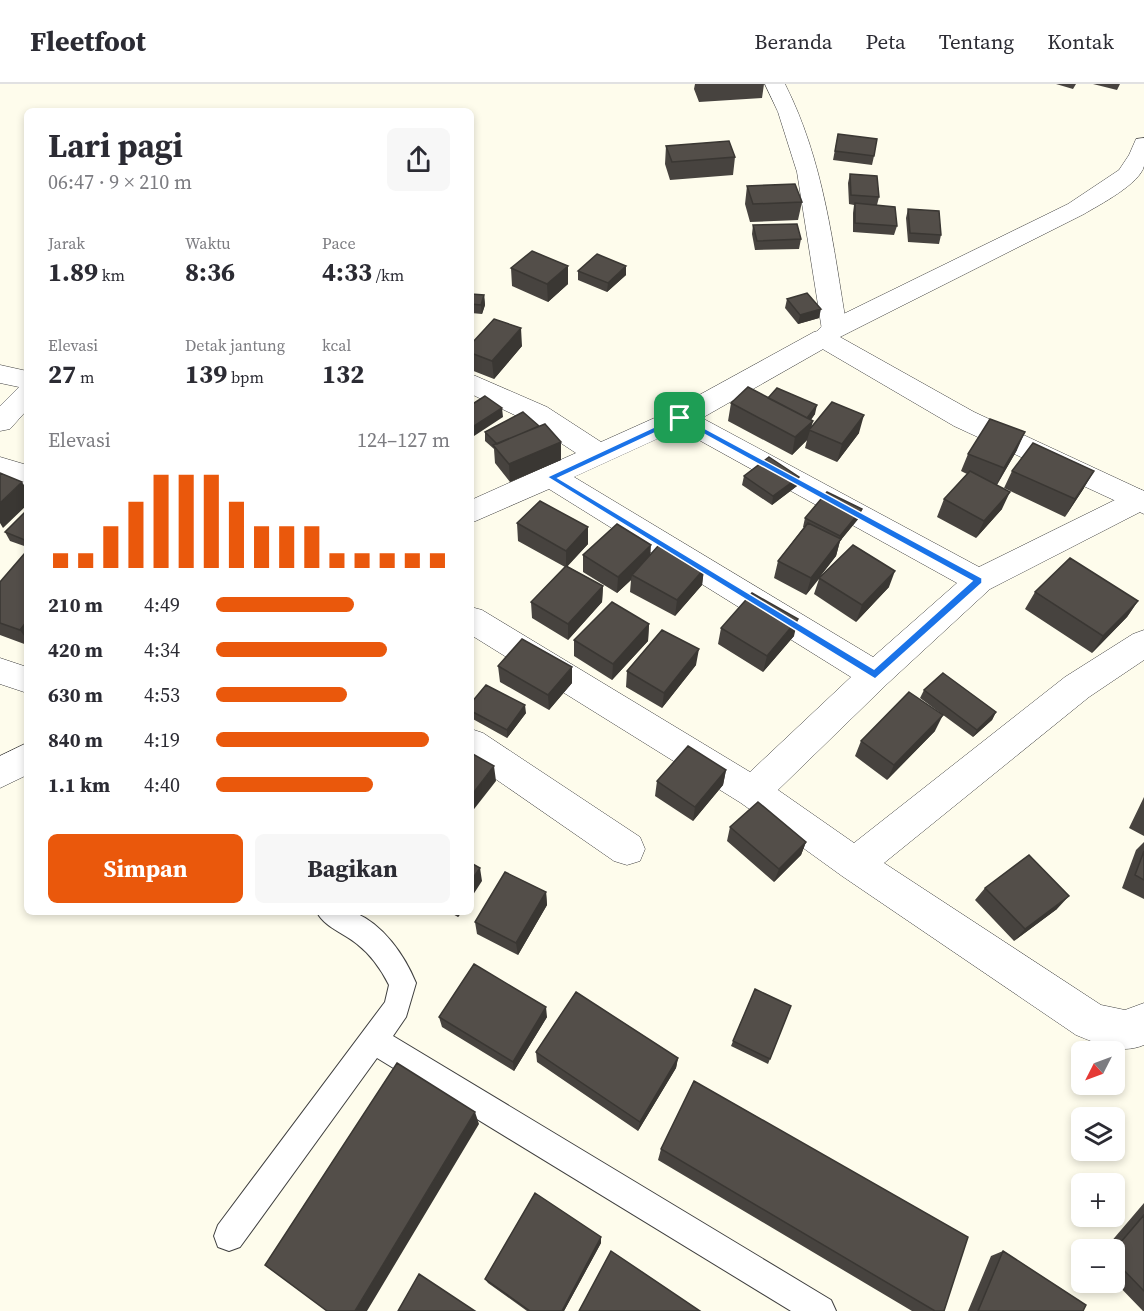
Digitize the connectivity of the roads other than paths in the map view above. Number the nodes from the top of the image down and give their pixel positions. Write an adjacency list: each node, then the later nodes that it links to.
1 (775, 84): 3 (street)
2 (1144, 144): 3 (street)
3 (829, 334): 8 (street); 14 (street)
4 (0, 374): 5 (street)
5 (24, 379)
6 (474, 384): 10 (street)
7 (24, 397): 9 (street)
8 (680, 418): 10 (street); 16 (street)
9 (0, 422)
10 (598, 454): 13 (street)
11 (0, 466): 12 (street)
12 (24, 475)
13 (551, 477): 15 (street); 20 (street)
14 (1142, 502): 16 (street)
15 (474, 511)
16 (979, 580): 20 (street)
17 (474, 621): 25 (street)
18 (1144, 643): 27 (street)
19 (0, 671): 21 (street)
20 (875, 675): 25 (street)
21 (24, 679)
22 (474, 745): 26 (street)
23 (24, 760): 24 (street)
24 (0, 773)
25 (753, 792): 27 (street)
26 (627, 849)
27 (855, 864): 29 (street)
28 (335, 915): 30 (lane)
29 (1144, 1023)
30 (375, 1041): 31 (lane); 32 (lane)
31 (229, 1236)
32 (820, 1311)

